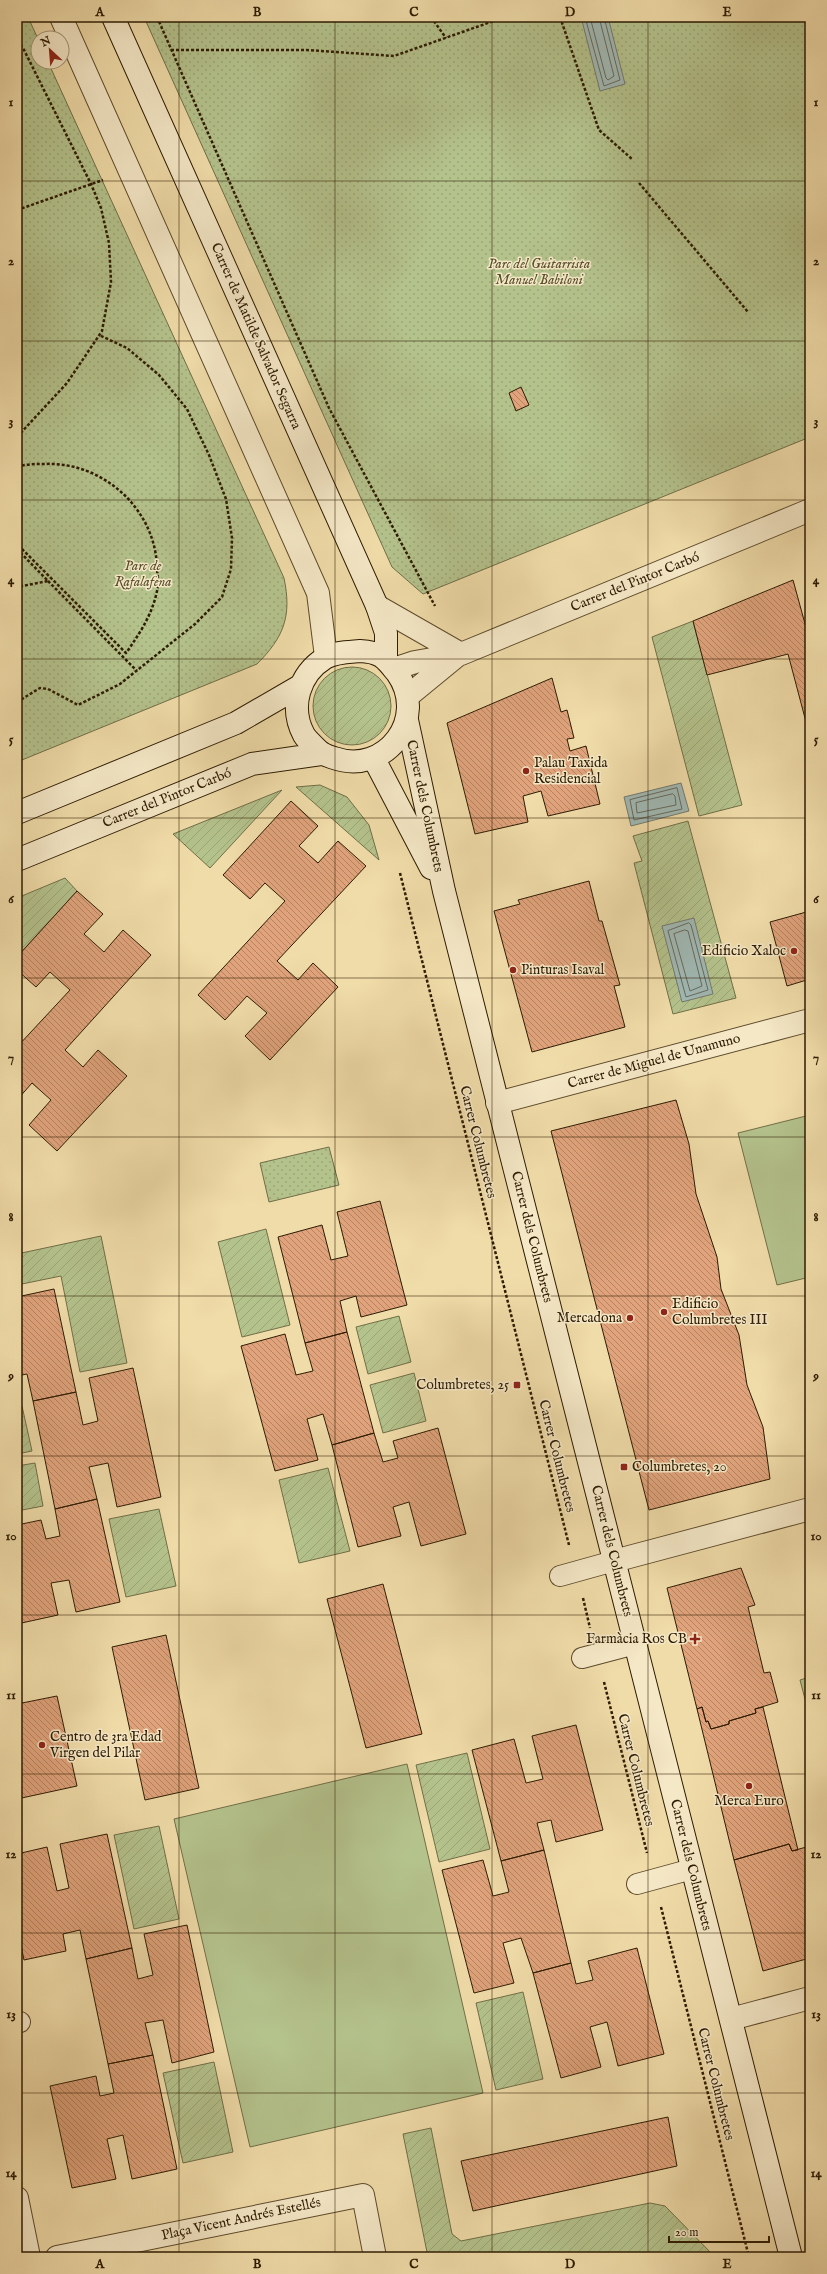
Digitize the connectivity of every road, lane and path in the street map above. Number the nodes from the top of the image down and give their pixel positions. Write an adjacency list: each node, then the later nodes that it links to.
1 (61, 17): 11 (street)
2 (113, 17): 24 (street, Carrer de Matilde Salvador Segarra)
3 (157, 17): 9 (path)
4 (431, 17): 7 (path)
5 (505, 17): 7 (path)
6 (560, 17): 10 (path)
7 (446, 38): 9 (path)
8 (17, 41): 13 (path)
9 (171, 50): 25 (path)
10 (632, 159)
11 (130, 171): 13 (path); 27 (street)
12 (639, 183): 15 (path)
13 (91, 184): 14 (path); 16 (path)
14 (17, 210)
15 (748, 312)
16 (99, 335): 17 (path); 29 (path)
17 (17, 437)
18 (17, 467): 20 (path)
19 (810, 510): 26 (street, Carrer del Pintor Carbó)
20 (17, 544)
21 (17, 549): 22 (path)
22 (48, 581): 23 (path); 29 (path)
23 (17, 586)
24 (377, 606): 26 (street); 28 (street, Carrer de Matilde Salvador Segarra)
25 (438, 611)
26 (461, 654): 28 (street, Carrer del Pintor Carbó); 31 (street, Carrer del Pintor Carbó)
27 (326, 657): 28 (street); 30 (street)
28 (390, 664): 31 (street)
29 (137, 671): 32 (path)
30 (300, 686): 34 (street); 36 (street)
31 (408, 696): 33 (street)
32 (17, 702)
33 (407, 720): 35 (street); 39 (street, Carrer dels Columbrets)
34 (321, 754): 35 (street); 37 (street, Carrer del Pintor Carbó)
35 (374, 759): 39 (street, Carrer dels Columbrets)
36 (17, 813)
37 (17, 860)
38 (398, 866): 44 (path, Carrer Columbretes)
39 (444, 891): 41 (street, Carrer dels Columbrets)
40 (810, 1020): 41 (street, Carrer de Miguel de Unamuno)
41 (498, 1103): 43 (street, Carrer dels Columbrets)
42 (810, 1509): 43 (street)
43 (614, 1561): 44 (lane); 45 (street, Carrer dels Columbrets)
44 (568, 1574): 46 (path, Carrer Columbretes)
45 (635, 1644): 46 (lane); 47 (street, Carrer dels Columbrets)
46 (590, 1656): 48 (path, Carrer Columbretes)
47 (692, 1869): 48 (lane); 50 (street, Carrer dels Columbrets)
48 (645, 1882): 55 (path, Carrer Columbretes)
49 (810, 1998): 50 (street)
50 (731, 2020): 56 (street, Carrer dels Columbrets)
51 (17, 2198): 52 (street)
52 (29, 2257)
53 (57, 2257): 54 (street, Plaça Vicent Andrés Estellés)
54 (375, 2257)
55 (749, 2257)
56 (791, 2257)

